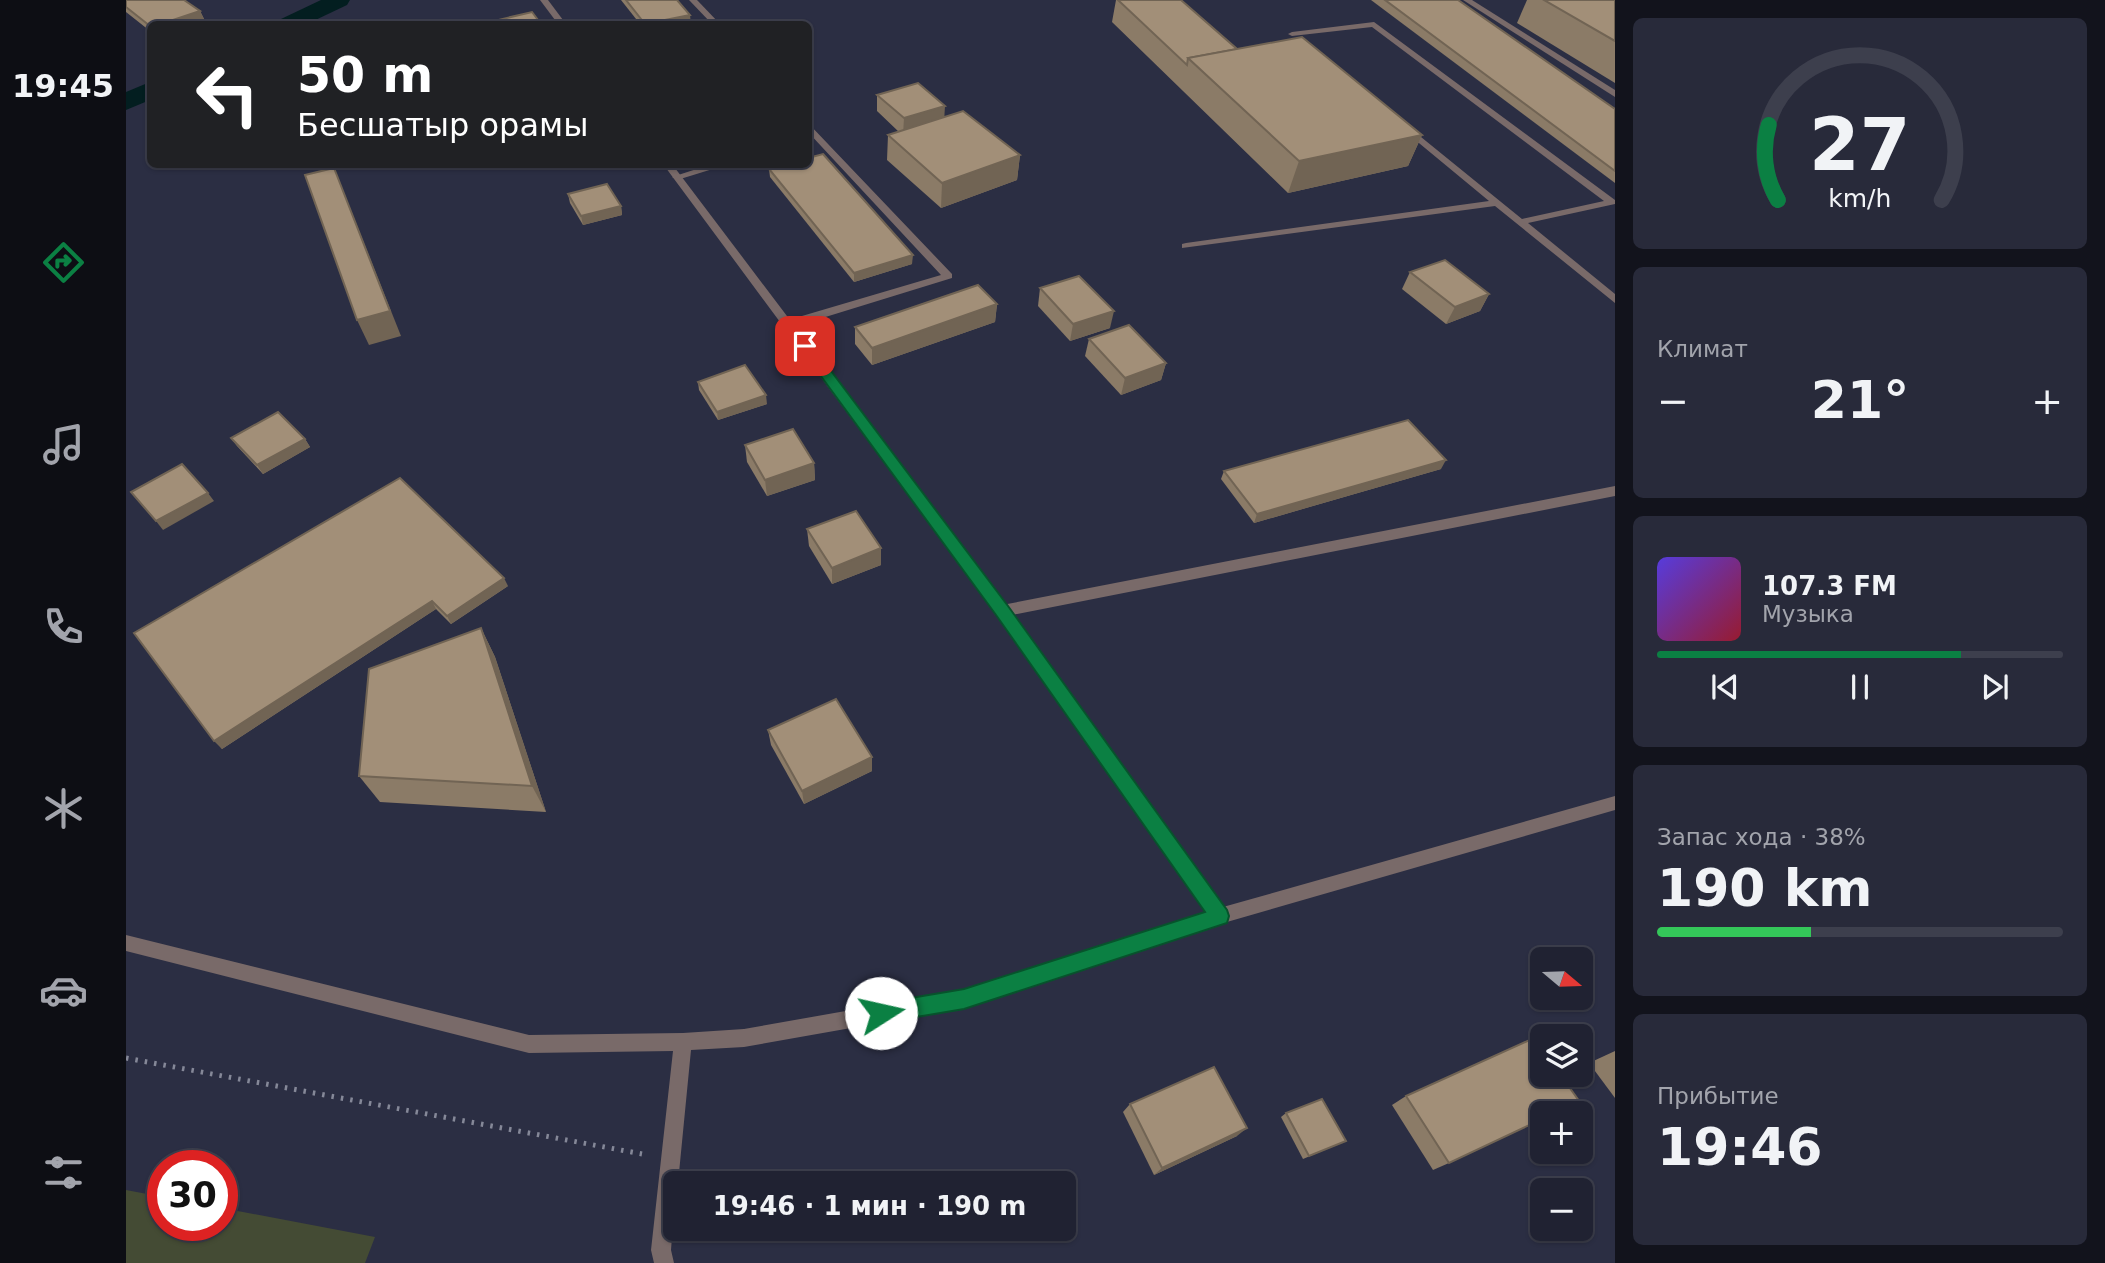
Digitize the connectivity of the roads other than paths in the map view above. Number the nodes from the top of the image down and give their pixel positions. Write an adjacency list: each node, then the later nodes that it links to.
1 (544, 0): 4 (street)
2 (693, 0): 5 (street)
3 (1467, 0): 7 (street)
4 (560, 21)
5 (713, 21)
6 (1303, 43): 16 (street)
7 (1615, 94)
8 (1400, 123): 15 (street)
9 (812, 130): 10 (street)
10 (821, 139): 11 (street); 19 (street)
11 (812, 142)
12 (670, 168): 14 (street)
13 (710, 168): 14 (street)
14 (677, 177): 19 (street)
15 (1497, 203): 16 (street); 17 (street)
16 (1521, 222): 18 (street)
17 (1186, 246)
18 (1615, 300)
19 (789, 324): 21 (street)
20 (1615, 491): 21 (street)
21 (1002, 611): 23 (street)
22 (1615, 803): 23 (street)
23 (1220, 916): 25 (street)
24 (126, 943): 25 (street)
25 (682, 1042): 26 (street)
26 (664, 1263)

